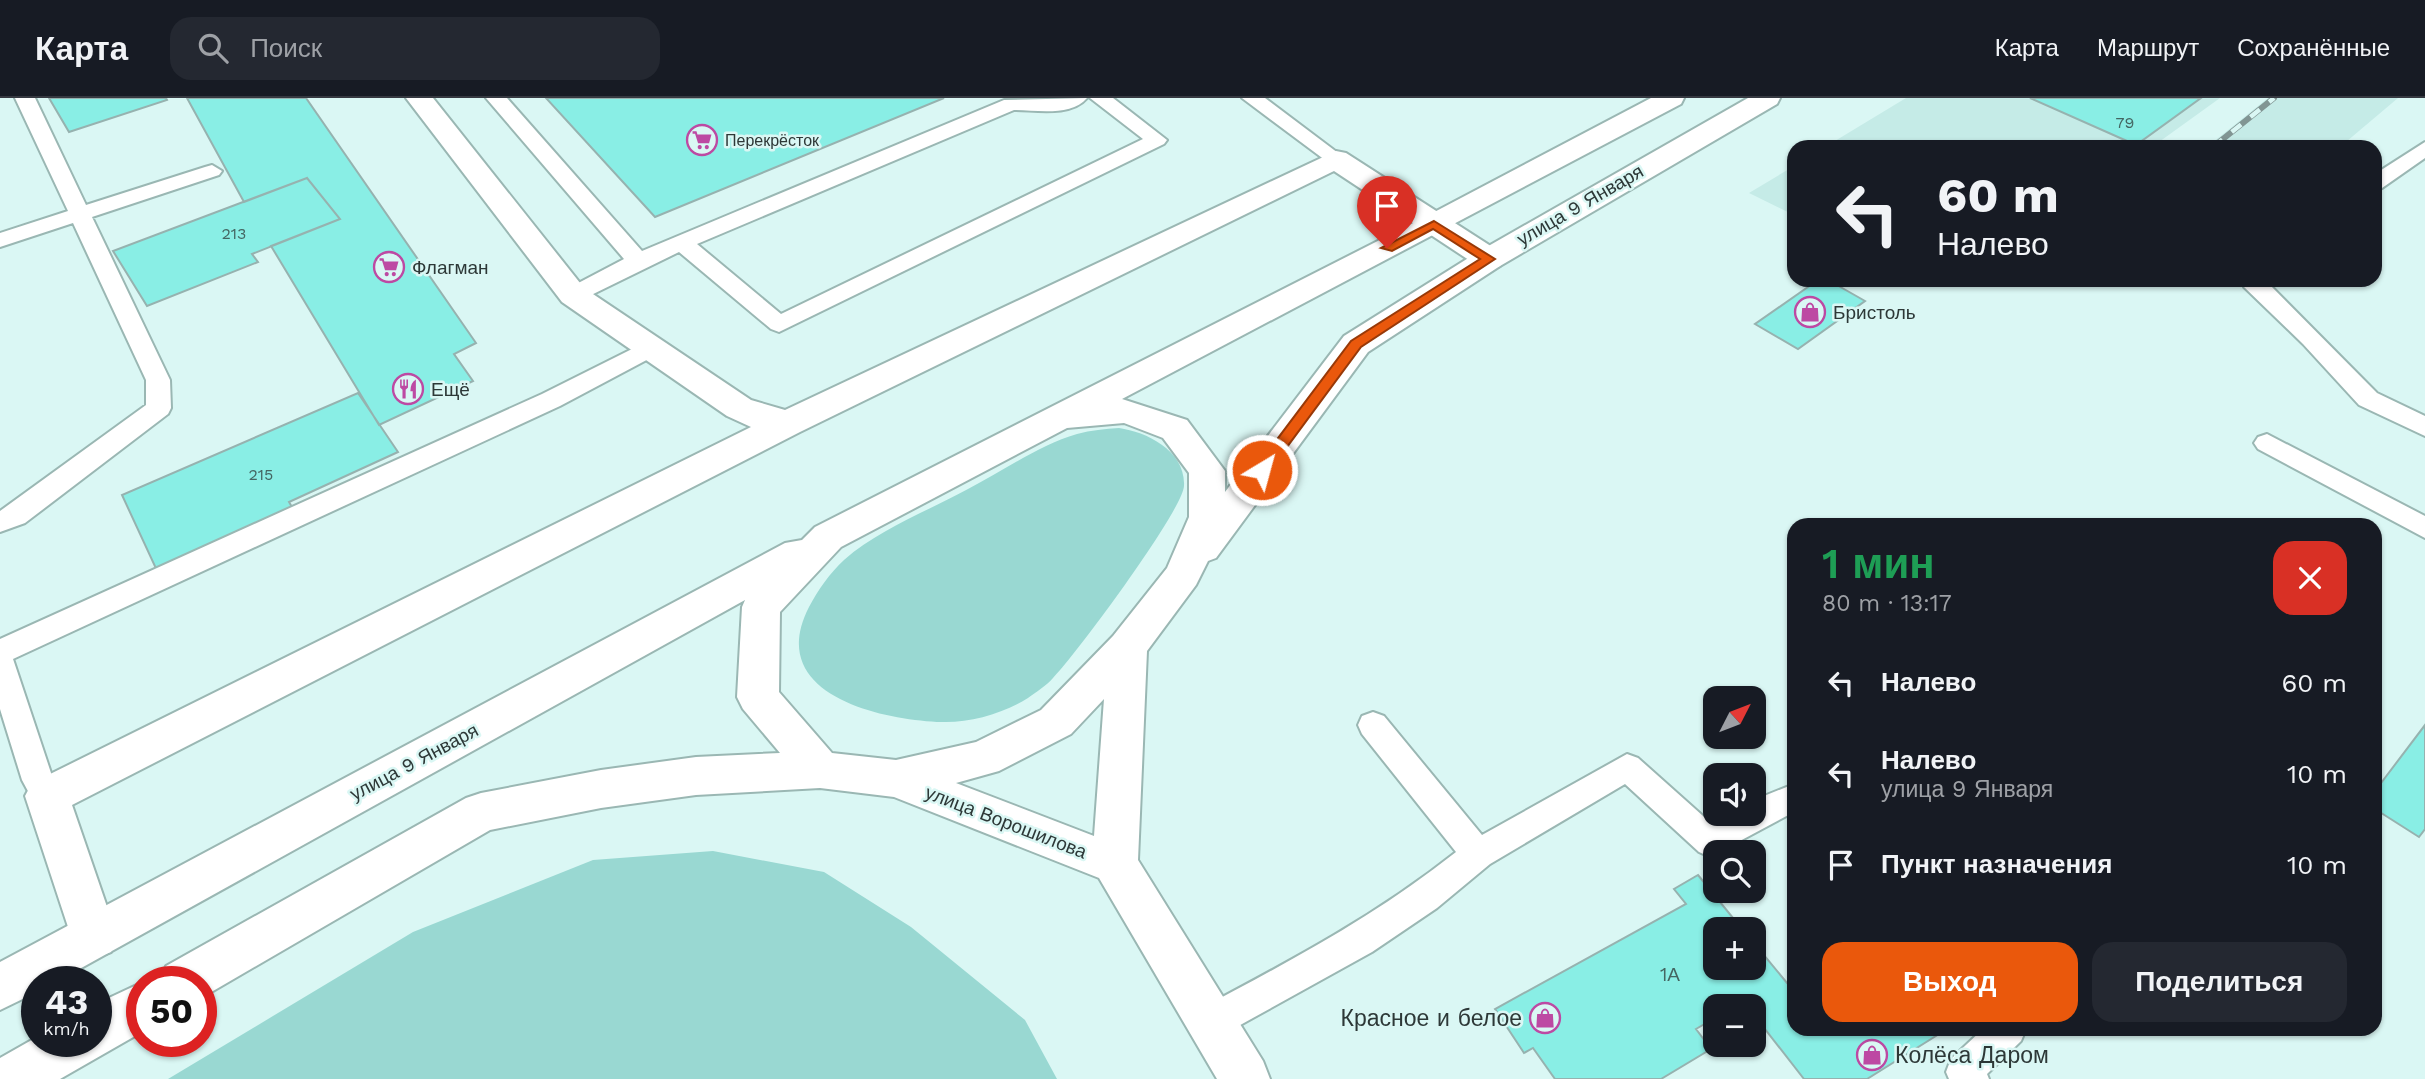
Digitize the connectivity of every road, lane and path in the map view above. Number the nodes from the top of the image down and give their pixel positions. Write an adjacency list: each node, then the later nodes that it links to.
1 (25, 98): 13 (lane)
2 (419, 98): 20 (main road)
3 (496, 98): 18 (lane)
4 (1077, 98): 16 (lane)
5 (1100, 98): 16 (lane)
6 (1252, 98): 10 (lane)
7 (1671, 98): 14 (main road)
8 (1767, 98): 17 (main road, улица 9 Января)
9 (2425, 148): 12 (lane)
10 (1336, 159): 14 (main road); 23 (main road)
11 (212, 171): 13 (lane)
12 (2382, 179)
13 (81, 214): 15 (lane); 26 (lane)
14 (1434, 224): 17 (main road); 22 (main road)
15 (0, 240)
16 (682, 243): 18 (lane)
17 (1489, 259): 29 (main road, улица 9 Января)
18 (638, 261): 20 (lane)
19 (2257, 287): 24 (lane)
20 (573, 295): 21 (main road)
21 (648, 349): 23 (main road); 31 (lane)
22 (1060, 417): 28 (main road, улица 9 Января); 29 (main road)
23 (788, 423): 36 (main road)
24 (2425, 427)
25 (2267, 443): 27 (lane)
26 (0, 523)
27 (2425, 528)
28 (828, 537): 34 (main road); 40 (main road, улица 9 Января)
29 (1183, 575): 30 (main road)
30 (1126, 647): 35 (main road); 39 (main road, улица Ворошилова)
31 (0, 652)
32 (0, 663): 36 (lane)
33 (1373, 725): 38 (lane)
34 (820, 770): 35 (main road); 41 (main road)
35 (896, 779): 39 (main road, улица Ворошилова)
36 (47, 796): 40 (main road)
37 (1787, 801): 38 (lane)
38 (1478, 854): 43 (lane)
39 (1115, 864): 43 (main road)
40 (94, 936): 42 (main road, улица 9 Января)
41 (211, 966)
42 (0, 987)
43 (1211, 1022): 47 (main road)
44 (2001, 1036): 48 (lane)
45 (50, 1057): 46 (main road)
46 (12, 1079)
47 (1245, 1079)
48 (1971, 1079)

